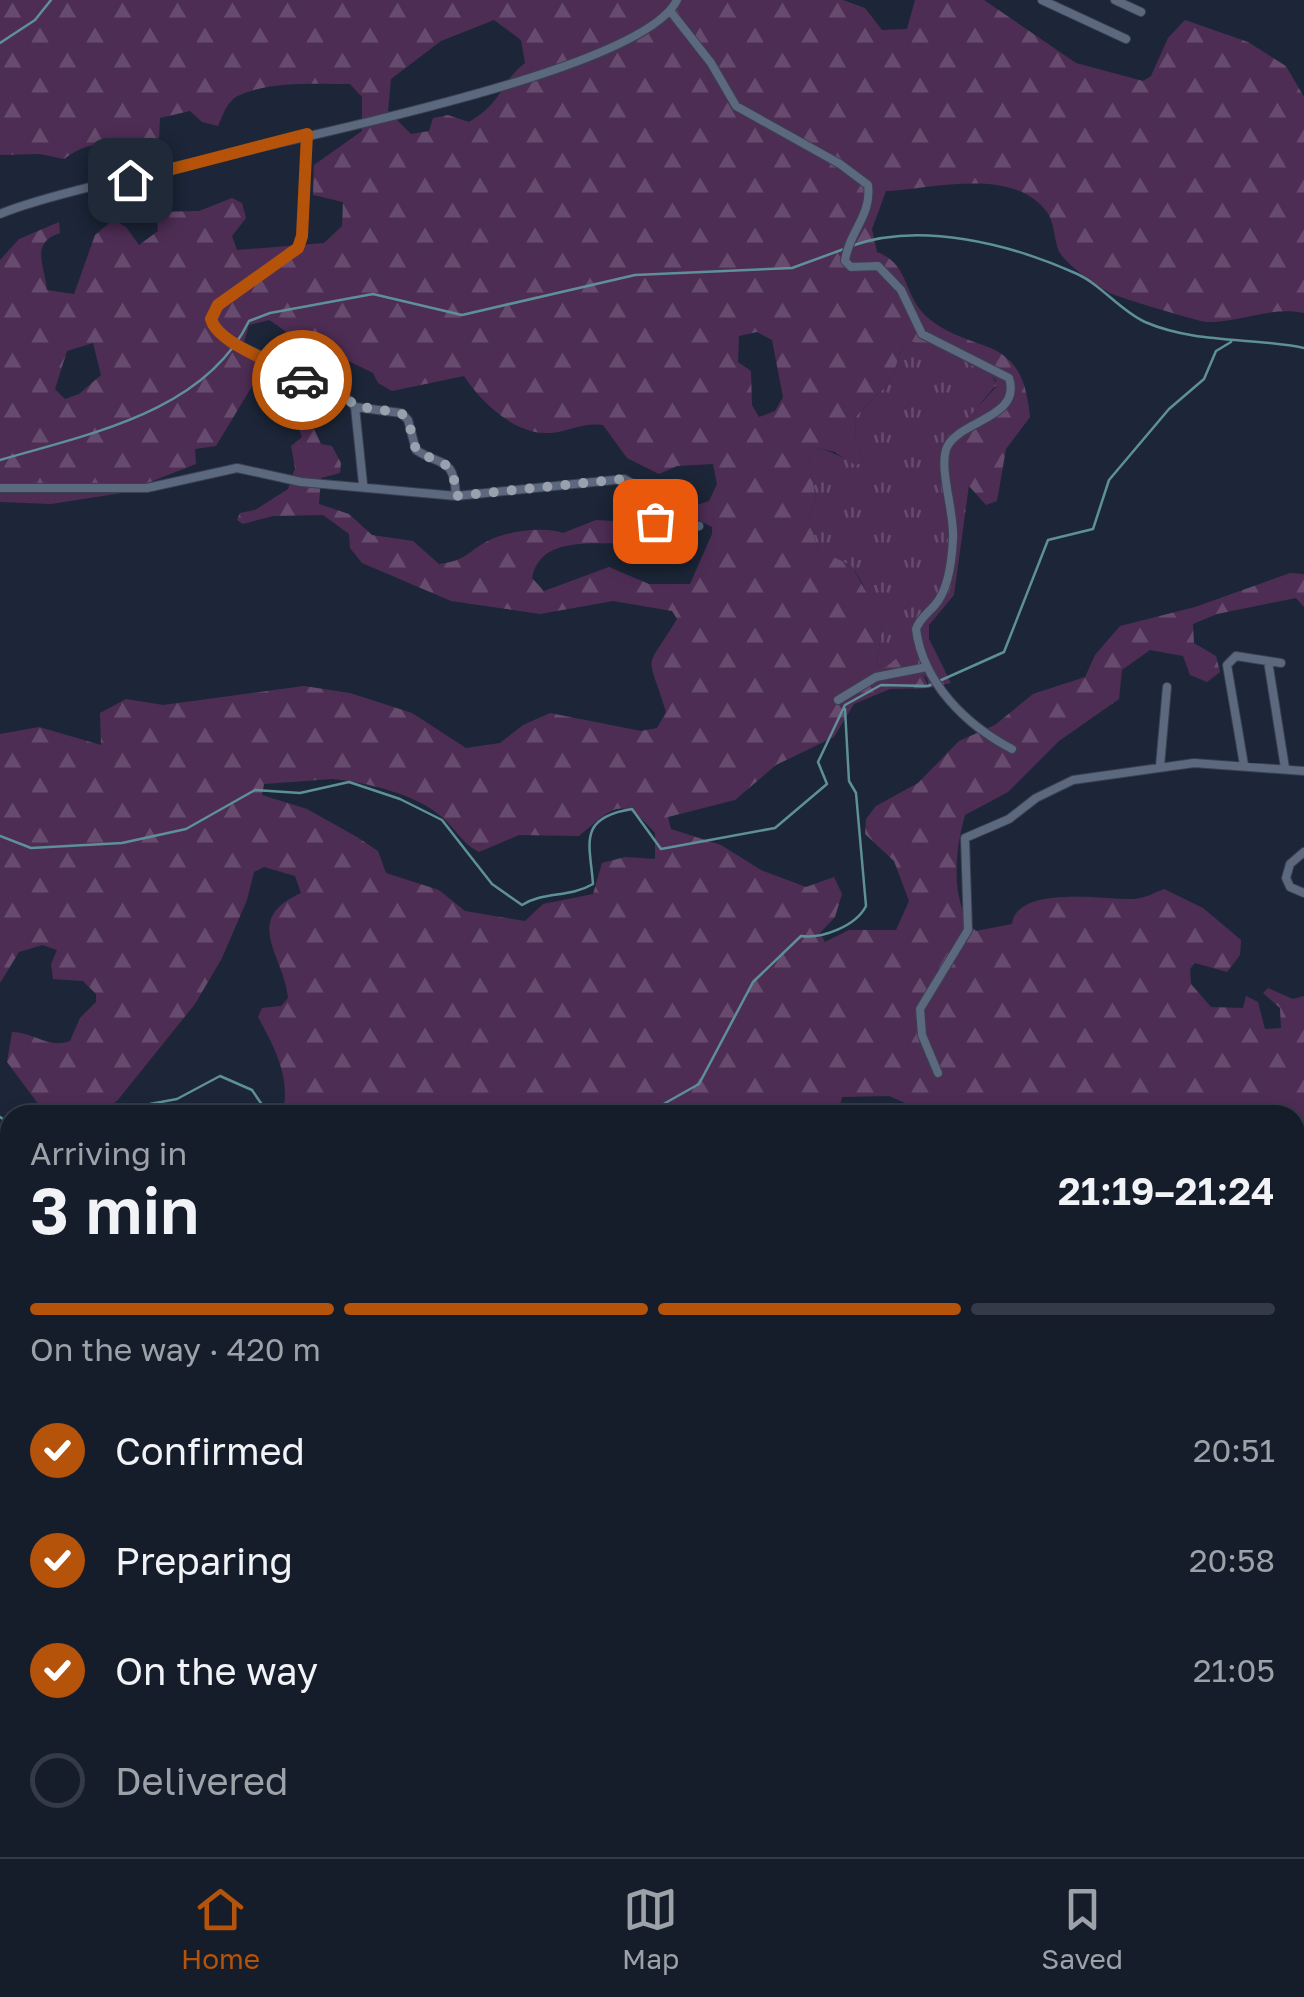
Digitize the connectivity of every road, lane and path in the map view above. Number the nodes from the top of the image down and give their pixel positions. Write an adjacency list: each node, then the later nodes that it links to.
1 (676, 0): 4 (street)
2 (1042, 0): 6 (street)
3 (1115, 0): 5 (street)
4 (670, 12): 7 (street); 16 (street)
5 (1140, 12)
6 (1126, 38)
7 (307, 134): 8 (street); 9 (street)
8 (0, 214)
9 (355, 406): 10 (street); 12 (street)
10 (363, 484): 11 (street); 12 (street)
11 (0, 488)
12 (456, 496): 13 (street)
13 (699, 526)
14 (1268, 661): 15 (street); 20 (street); 22 (street)
15 (1281, 663)
16 (927, 667): 18 (street); 19 (street)
17 (1166, 687): 21 (street)
18 (838, 700)
19 (1012, 749)
20 (1244, 765): 21 (street); 22 (street)
21 (1160, 766): 26 (street)
22 (1285, 768): 23 (street)
23 (1304, 771)
24 (1304, 852): 25 (street)
25 (1304, 893)
26 (938, 1073)

